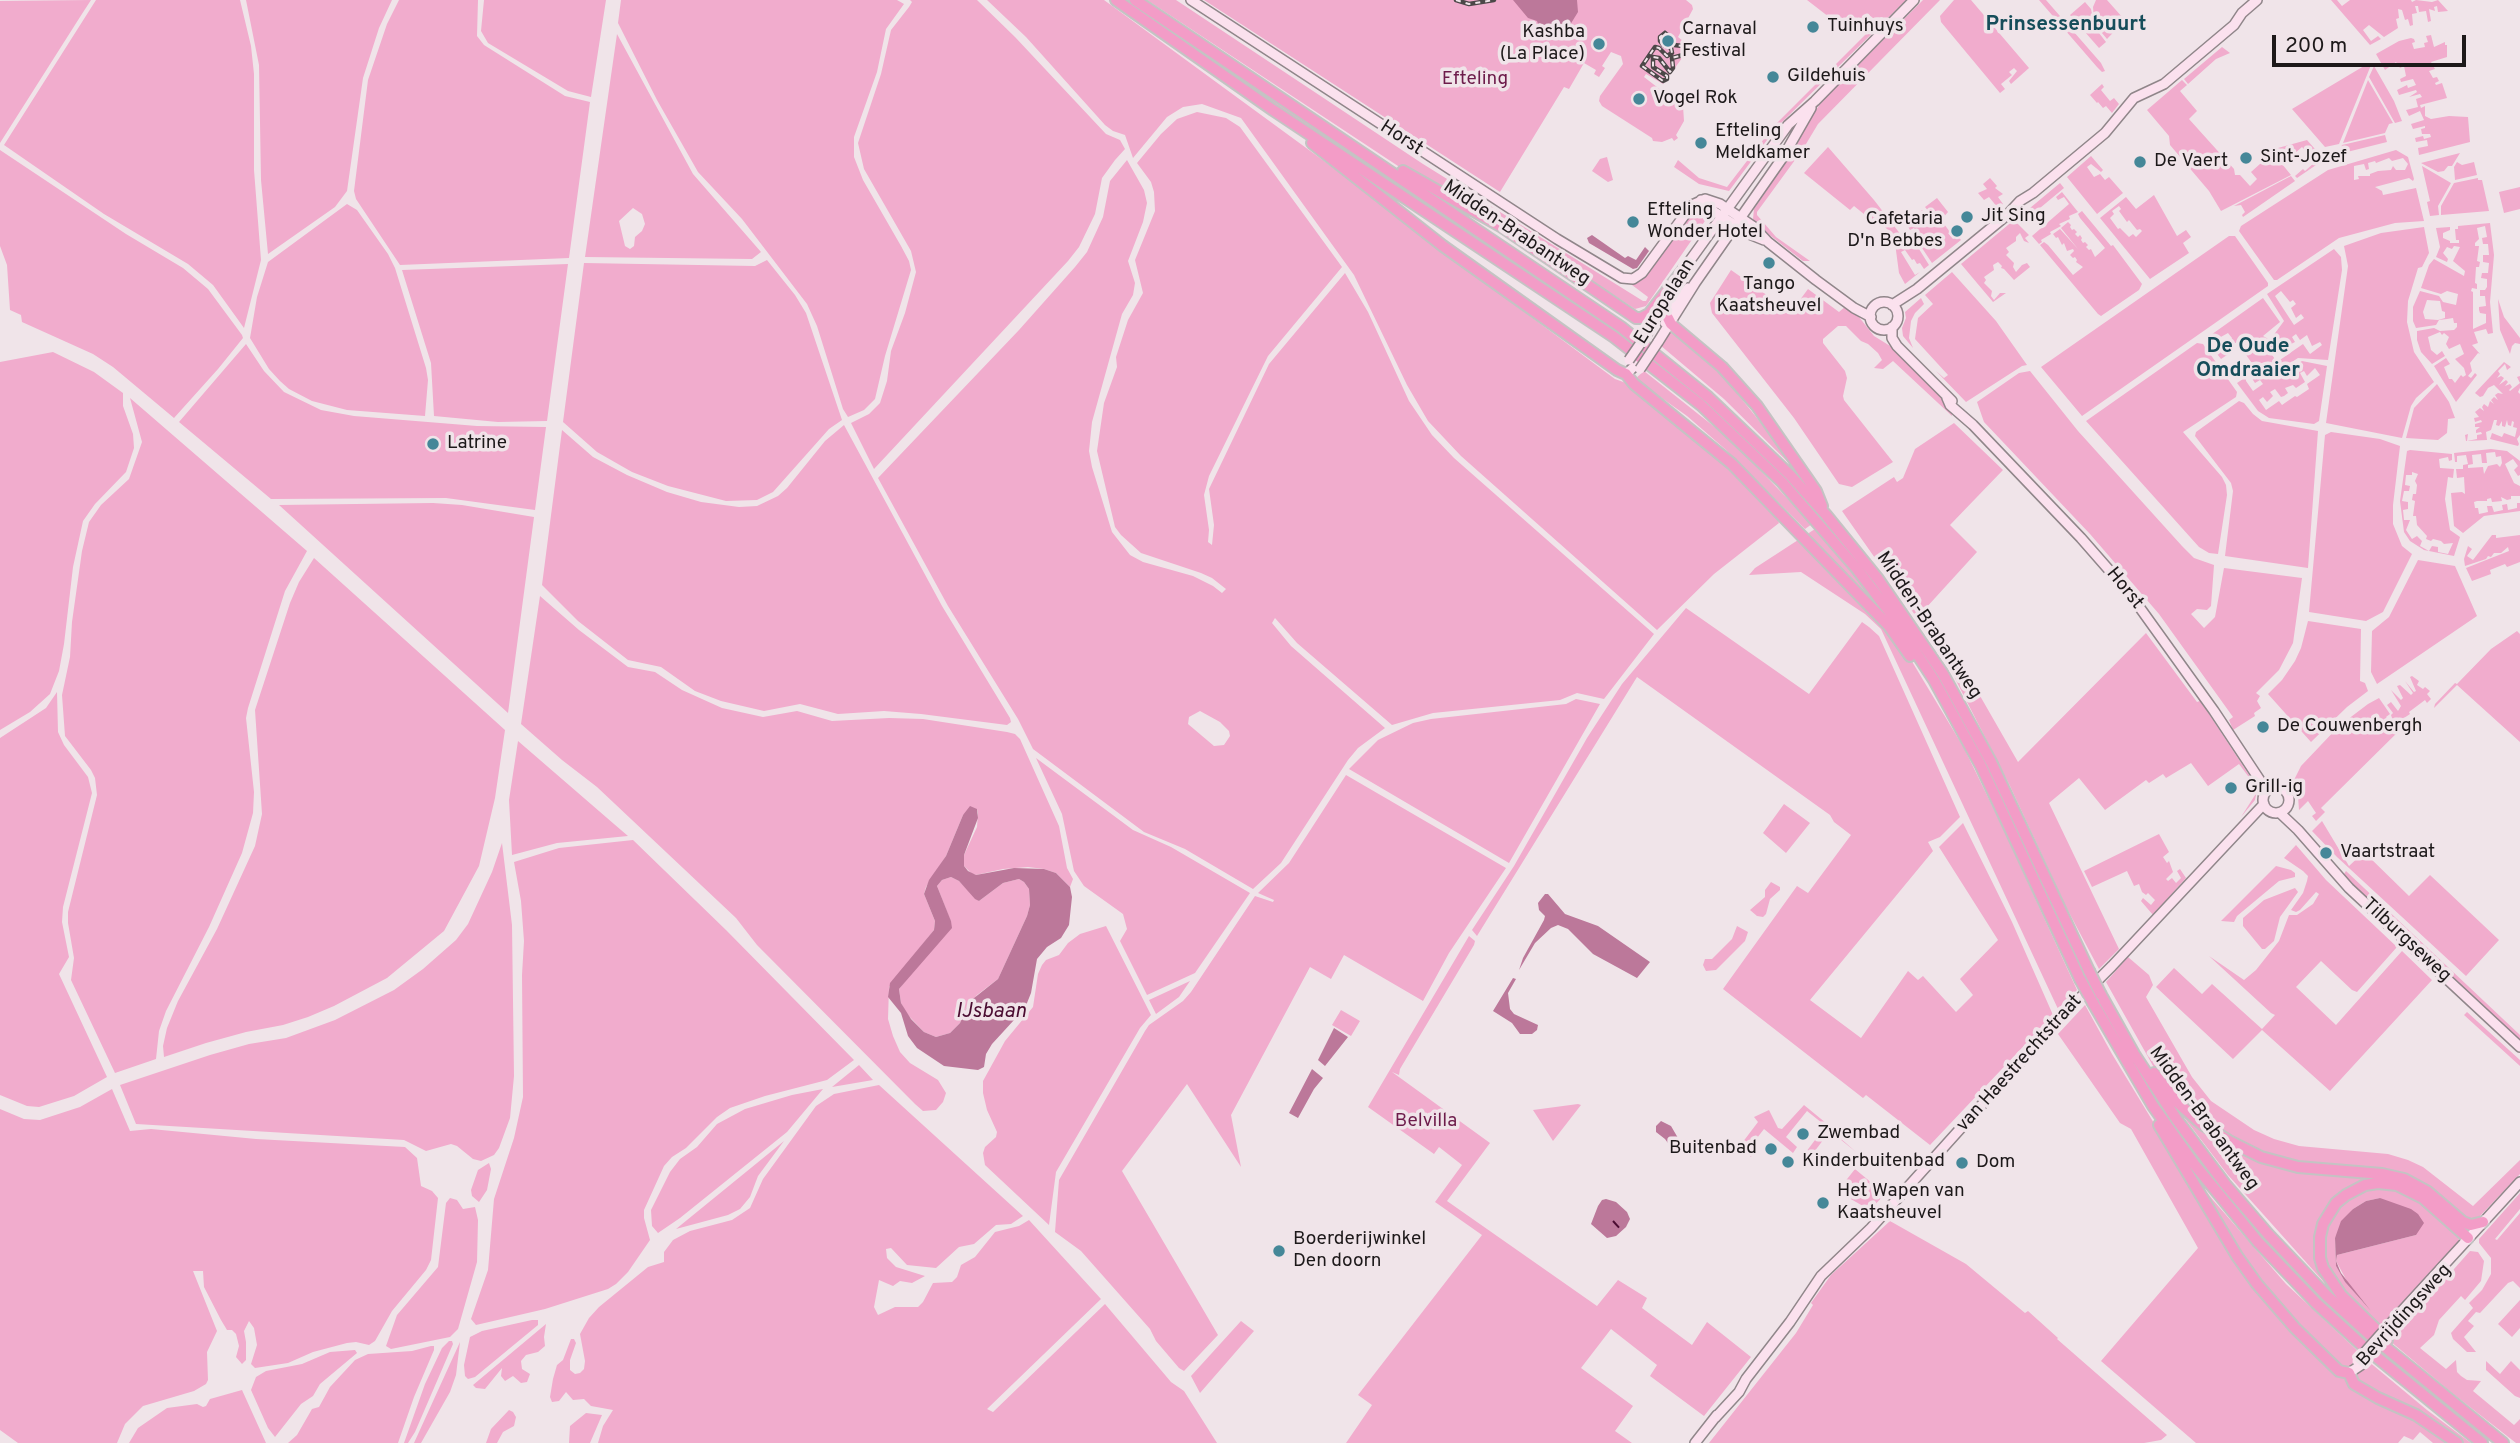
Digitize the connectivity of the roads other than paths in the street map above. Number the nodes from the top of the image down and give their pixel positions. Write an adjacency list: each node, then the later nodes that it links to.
1 (1116, 0): 7 (highway, Midden-Brabantweg)
2 (1135, 0): 8 (highway, Midden-Brabantweg)
3 (1191, 0): 9 (street, Horst)
4 (1914, 0): 6 (street, Europalaan)
5 (2257, 0): 12 (street)
6 (1815, 101): 9 (street, Europalaan); 10 (street, Europalaan)
7 (1272, 110): 18 (highway); 20 (highway, Midden-Brabantweg)
8 (1330, 130): 11 (highway); 19 (highway, Midden-Brabantweg)
9 (1725, 213): 10 (street, Horst); 11 (street, Europalaan)
10 (1738, 222): 13 (street, Horst); 14 (street, Europalaan)
11 (1686, 266): 16 (street, Europalaan)
12 (1895, 308): 13 (street); 15 (street)
13 (1872, 313): 15 (street)
14 (1670, 321): 16 (street, Europalaan); 19 (highway)
15 (1889, 328): 21 (street, Horst)
16 (1653, 339): 17 (street, Europalaan, bridge); 17 (street, Europalaan, bridge)
17 (1635, 365): 18 (street, Europalaan); 18 (street, Europalaan)
18 (1626, 374): 20 (highway)
19 (1826, 515): 24 (highway, Midden-Brabantweg)
20 (1945, 698): 24 (highway, Midden-Brabantweg)
21 (2269, 790): 22 (street); 23 (street)
22 (2265, 807): 23 (street); 36 (street, van Haestrechtstraat)
23 (2283, 811): 27 (street, Tilburgseweg)
24 (2084, 975): 25 (highway, Midden-Brabantweg, bridge)
25 (2097, 999): 26 (highway, Midden-Brabantweg); 28 (highway, Midden-Brabantweg)
26 (2109, 1011): 31 (highway); 34 (highway, Midden-Brabantweg)
27 (2520, 1046)
28 (2153, 1106): 35 (highway); 38 (highway, Midden-Brabantweg)
29 (2520, 1182): 31 (street, Bevrijdingsweg)
30 (2520, 1190): 33 (street, Bevrijdingsweg)
31 (2483, 1222): 32 (street, Bevrijdingsweg)
32 (2468, 1238): 33 (street, Bevrijdingsweg); 34 (highway)
33 (2391, 1327): 35 (street, Bevrijdingsweg, bridge)
34 (2400, 1361): 39 (highway, Midden-Brabantweg)
35 (2349, 1374): 37 (highway)
36 (1695, 1443)
37 (2456, 1443)
38 (2483, 1443)
39 (2503, 1443)

